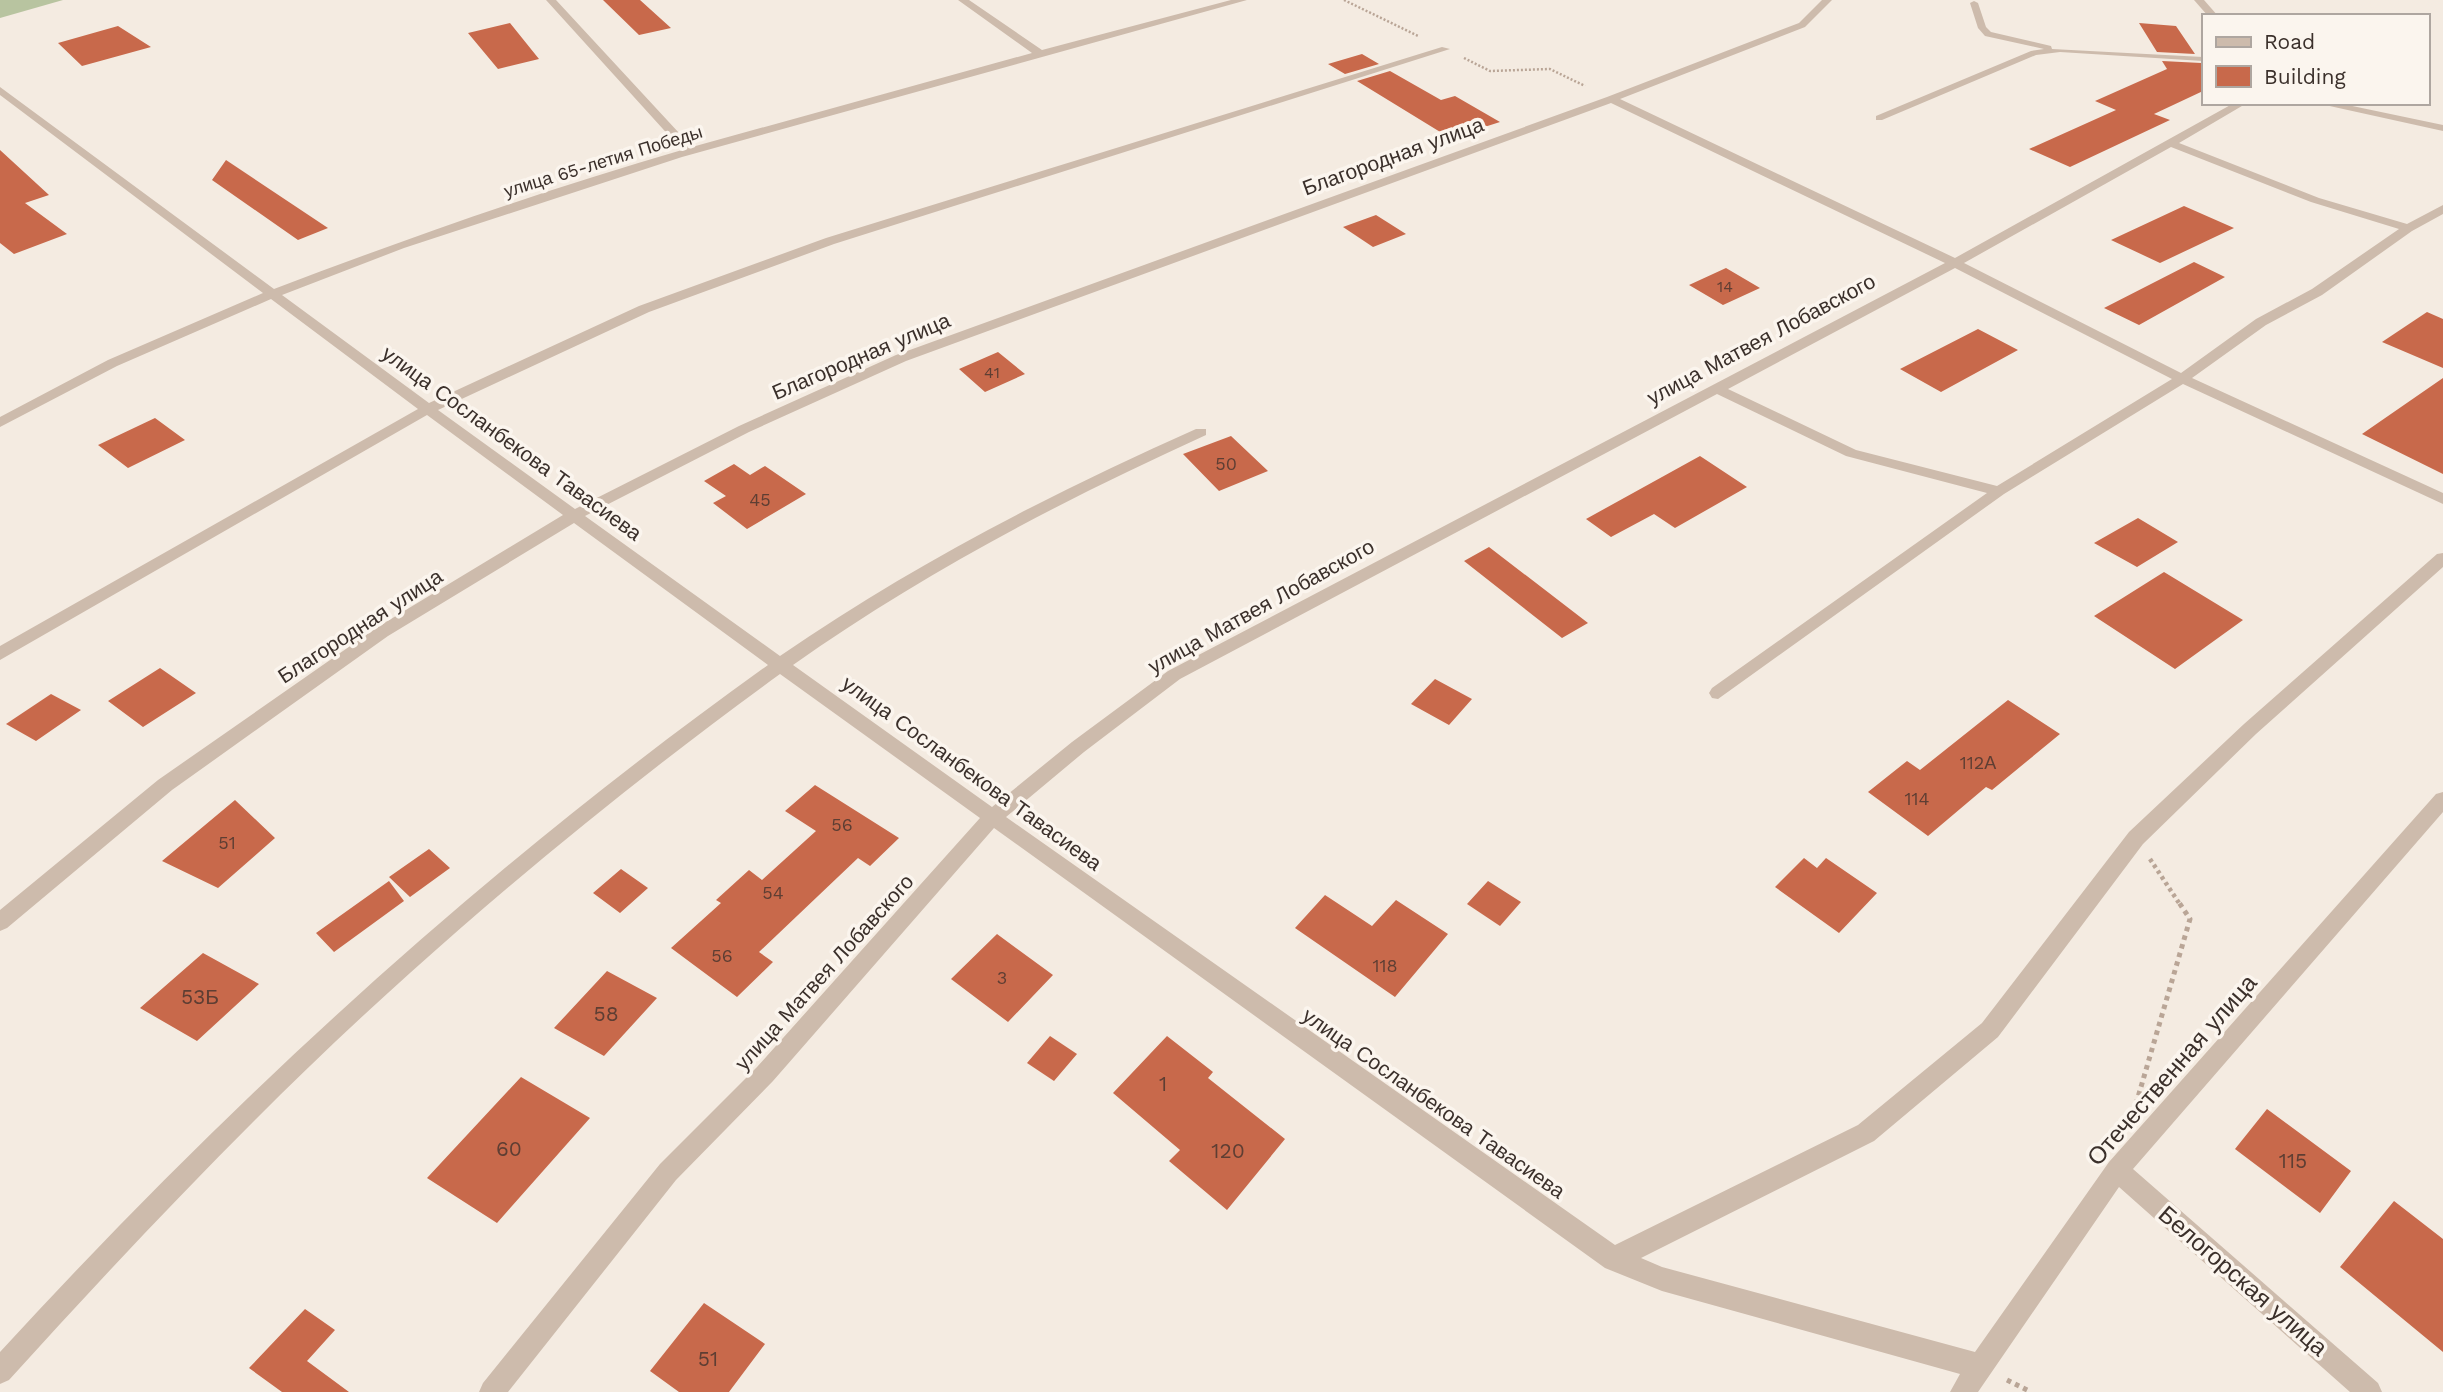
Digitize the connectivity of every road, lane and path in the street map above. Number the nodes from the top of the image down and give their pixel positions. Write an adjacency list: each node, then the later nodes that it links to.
1 (551, 0): 20 (street)
2 (963, 0): 11 (street)
3 (1242, 0): 11 (street, улица 65-летия Победы)
4 (1343, 0): 9 (path)
5 (1828, 0): 14 (street, Благородная улица)
6 (2200, 0): 8 (street)
7 (1974, 3): 10 (lane)
8 (2211, 14)
9 (1445, 49): 14 (path); 27 (street)
10 (2060, 50): 12 (lane); 17 (lane)
11 (1041, 54): 20 (street, улица 65-летия Победы)
12 (2202, 59)
13 (0, 90): 24 (street, улица Сосланбекова Тавасиева)
14 (1611, 99): 23 (street); 32 (street, Благородная улица)
15 (2239, 105): 19 (street, улица Матвея Лобавского)
16 (2332, 105): 18 (street)
17 (1879, 117)
18 (2443, 128)
19 (2172, 144): 22 (street); 23 (street, улица Матвея Лобавского)
20 (690, 152): 24 (street, улица 65-летия Победы)
21 (2443, 209): 22 (street)
22 (2408, 228): 25 (street)
23 (1955, 263): 25 (street); 26 (street, улица Матвея Лобавского)
24 (269, 295): 27 (street, улица Сосланбекова Тавасиева); 28 (street, улица 65-летия Победы)
25 (2182, 379): 30 (street); 31 (street)
26 (1717, 389): 30 (street); 38 (street, улица Матвея Лобавского)
27 (426, 410): 32 (street, улица Сосланбекова Тавасиева); 34 (street)
28 (0, 423)
29 (1201, 432): 35 (street)
30 (1999, 491): 36 (street)
31 (2443, 499)
32 (572, 517): 35 (street, улица Сосланбекова Тавасиева); 40 (street, Благородная улица)
33 (2443, 558): 39 (street)
34 (0, 654)
35 (780, 663): 38 (street, улица Сосланбекова Тавасиева); 45 (street)
36 (1718, 692)
37 (2443, 799): 42 (street, Отечественная улица)
38 (993, 817): 43 (street, улица Сосланбекова Тавасиева); 46 (street, улица Матвея Лобавского)
39 (2136, 838): 41 (path); 43 (street)
40 (0, 922)
41 (2132, 1117)
42 (2117, 1170): 44 (street, Отечественная улица); 48 (street, Белогорская улица)
43 (1614, 1259): 44 (street, улица Сосланбекова Тавасиева)
44 (1982, 1367): 47 (street, Отечественная улица)
45 (0, 1371)
46 (492, 1392)
47 (1963, 1392)
48 (2369, 1392)

